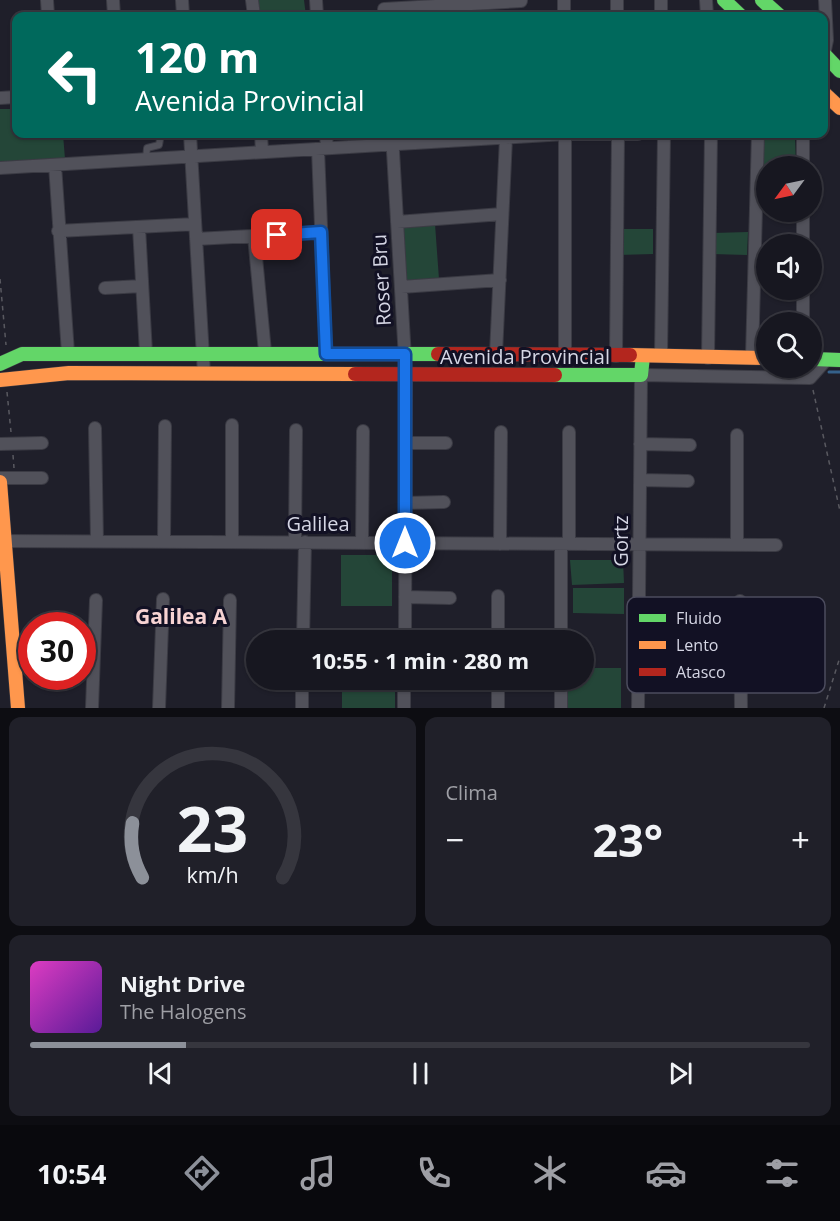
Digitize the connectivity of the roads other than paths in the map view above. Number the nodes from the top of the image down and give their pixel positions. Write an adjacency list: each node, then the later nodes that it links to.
1 (724, 0): 6 (street)
2 (762, 0): 5 (street)
3 (521, 1): 4 (street)
4 (384, 8)
5 (777, 10)
6 (737, 12)
7 (828, 59): 8 (street)
8 (840, 71)
9 (828, 98): 10 (street)
10 (840, 108)
11 (160, 138): 27 (lane)
12 (190, 138): 26 (street)
13 (261, 138): 24 (street)
14 (325, 138): 23 (street)
15 (506, 138): 22 (street); 30 (street)
16 (565, 138): 49 (street)
17 (618, 138): 50 (street)
18 (664, 138): 52 (street)
19 (711, 138): 55 (street)
20 (758, 138): 53 (street)
21 (803, 138): 25 (street)
22 (392, 139): 23 (street); 31 (street, Roser Bru)
23 (322, 149): 24 (street); 35 (street)
24 (262, 152): 26 (street)
25 (803, 156)
26 (191, 157): 27 (street); 32 (street)
27 (146, 159): 28 (street)
28 (55, 165): 29 (street); 34 (street)
29 (0, 168)
30 (502, 214): 31 (street); 38 (street)
31 (398, 222): 40 (street, Roser Bru)
32 (195, 224): 33 (street); 37 (street)
33 (139, 227): 34 (street); 39 (street)
34 (58, 231): 43 (street)
35 (321, 232): 36 (street); 46 (street)
36 (255, 236): 37 (street); 42 (street)
37 (196, 239): 44 (street)
38 (500, 279): 40 (street); 48 (street)
39 (142, 286): 41 (street); 45 (street)
40 (401, 287): 47 (street, Roser Bru)
41 (105, 288)
42 (265, 352): 44 (street, Avenida Provincial); 46 (street, Avenida Provincial)
43 (68, 353): 45 (street, Avenida Provincial); 57 (street, Avenida Provincial)
44 (203, 353): 45 (street, Avenida Provincial); 58 (street)
45 (146, 354)
46 (326, 354): 47 (street, Avenida Provincial)
47 (405, 354): 48 (street, Avenida Provincial); 60 (street, Roser Bru)
48 (496, 354): 49 (street, Avenida Provincial)
49 (565, 354): 50 (street, Avenida Provincial)
50 (616, 356): 51 (street, Avenida Provincial)
51 (643, 356): 52 (street, Avenida Provincial); 59 (street)
52 (661, 356): 55 (street, Avenida Provincial)
53 (752, 357): 54 (street, Avenida Provincial); 55 (street, Avenida Provincial)
54 (756, 357)
55 (708, 358)
56 (833, 360): 59 (street, Avenida Provincial)
57 (3, 362)
58 (204, 374): 60 (street, Avenida Provincial); 61 (street, Avenida Provincial)
59 (641, 375): 60 (street, Avenida Provincial); 74 (street, Gortz)
60 (406, 376): 71 (street, Roser Bru)
61 (3, 380)
62 (232, 425): 85 (street)
63 (165, 426): 84 (street)
64 (95, 428): 83 (street)
65 (296, 430): 86 (street)
66 (363, 430): 87 (street)
67 (501, 432): 89 (street)
68 (569, 432): 90 (street)
69 (737, 435): 92 (street)
70 (42, 443): 73 (street)
71 (406, 443): 72 (street); 81 (street, Roser Bru)
72 (446, 443)
73 (6, 444)
74 (640, 444): 75 (street); 78 (street, Gortz)
75 (690, 445)
76 (42, 478): 77 (street)
77 (0, 480): 82 (street)
78 (640, 480): 79 (street); 91 (street, Gortz)
79 (688, 481)
80 (444, 502): 81 (street)
81 (405, 503): 88 (street, Roser Bru)
82 (2, 541): 83 (street, Galilea); 111 (street)
83 (97, 541): 84 (street, Galilea)
84 (164, 541): 85 (street, Galilea)
85 (232, 542): 86 (street, Galilea)
86 (300, 542): 87 (street, Galilea); 101 (street)
87 (362, 543): 88 (street, Galilea)
88 (405, 543): 89 (street, Galilea); 95 (street, Roser Bru)
89 (500, 544): 90 (street, Galilea)
90 (565, 544): 91 (street, Galilea); 104 (street)
91 (639, 545): 92 (street, Galilea); 96 (street, Gortz)
92 (737, 545): 93 (street, Galilea)
93 (776, 545)
94 (498, 596): 103 (street)
95 (405, 597): 97 (street); 102 (street, Roser Bru)
96 (639, 597)
97 (450, 598)
98 (163, 599): 113 (street)
99 (96, 600): 112 (street)
100 (230, 600): 114 (street)
101 (303, 630)
102 (405, 630)
103 (498, 630)
104 (561, 630)
105 (302, 690): 115 (street)
106 (404, 690): 116 (street)
107 (498, 690): 117 (street)
108 (561, 690): 118 (street)
109 (638, 693): 119 (street, Gortz)
110 (741, 693): 120 (street)
111 (18, 708)
112 (92, 708)
113 (159, 708)
114 (228, 708)
115 (302, 708)
116 (404, 708)
117 (498, 708)
118 (561, 708)
119 (638, 708)
120 (741, 708)

